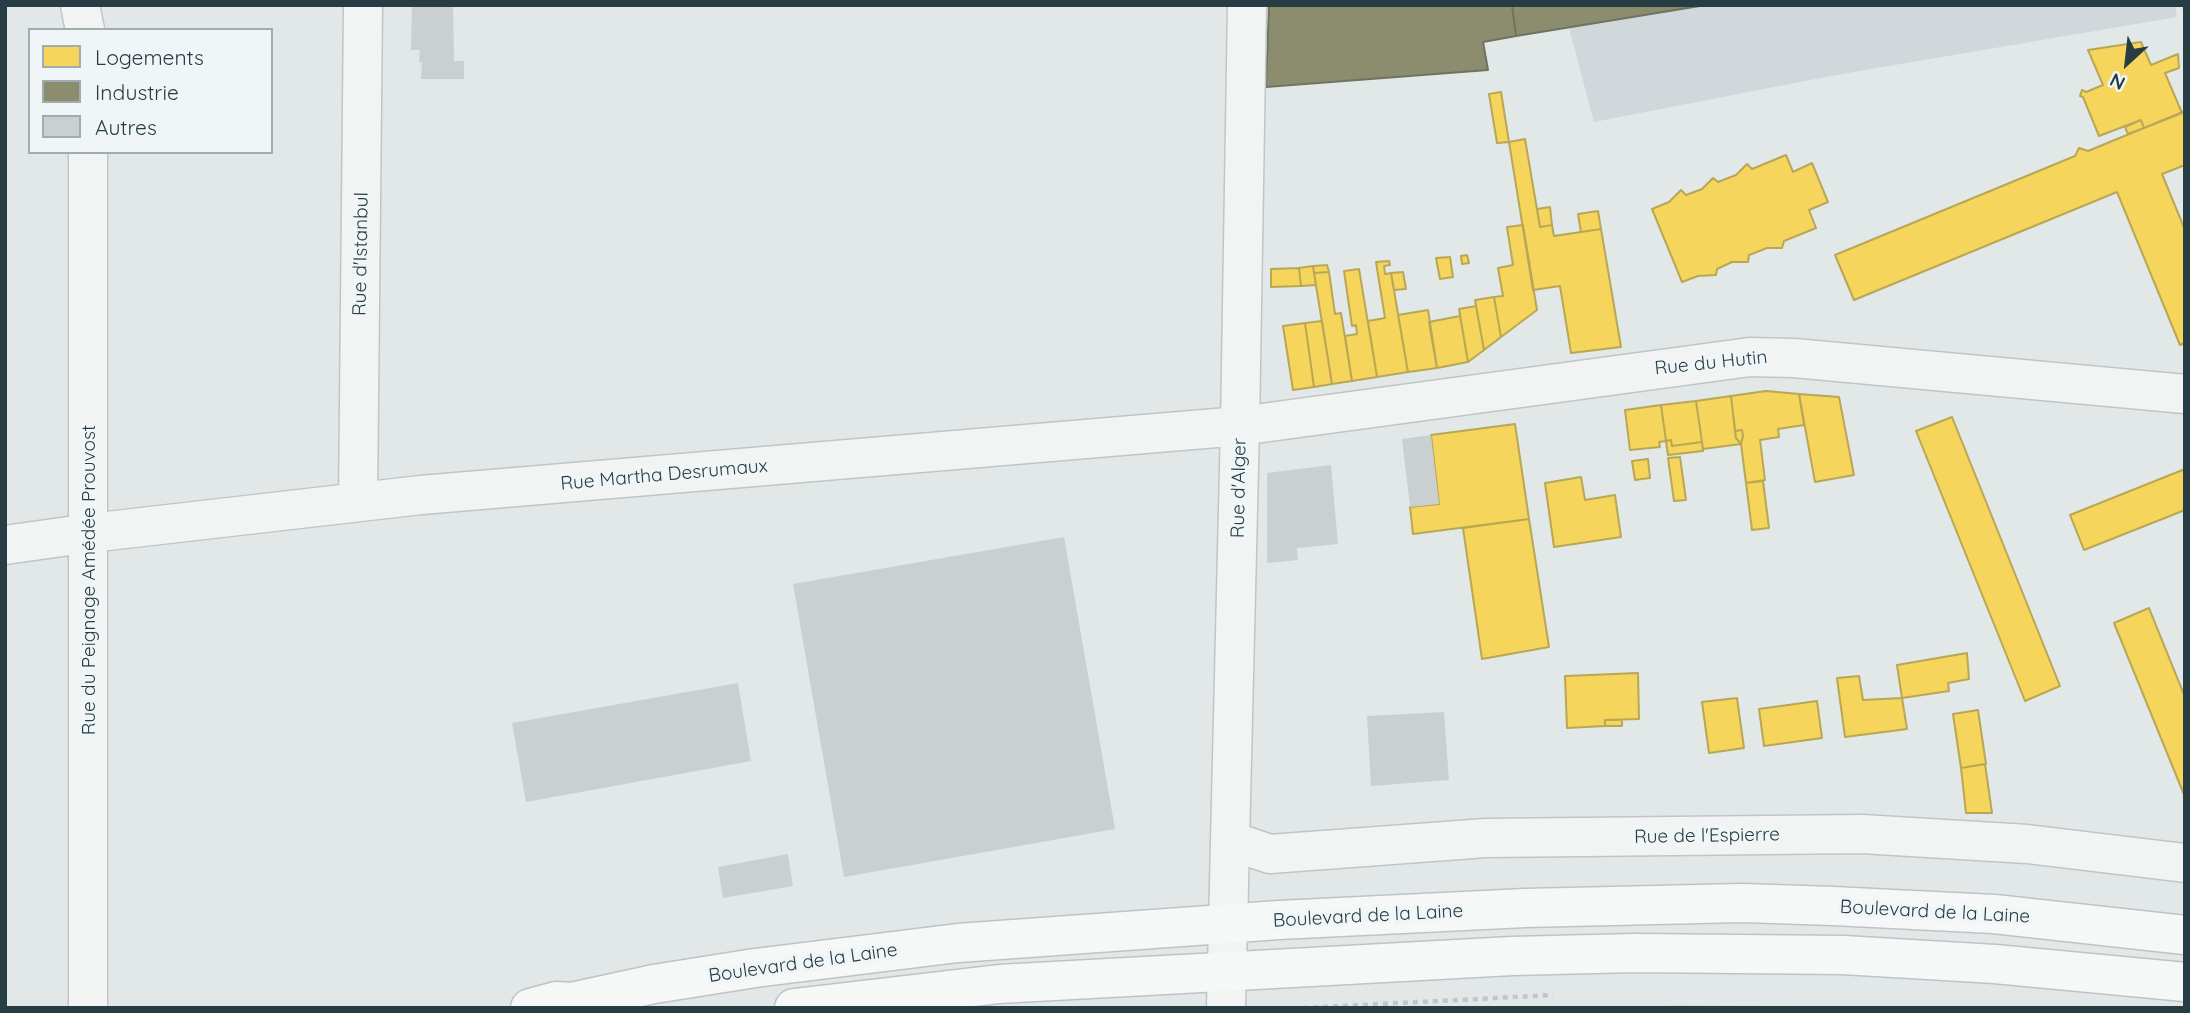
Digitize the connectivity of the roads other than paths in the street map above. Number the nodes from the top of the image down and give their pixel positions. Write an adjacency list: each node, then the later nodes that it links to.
1 (80, 5): 4 (street)
2 (363, 5): 8 (street, Rue d'Istanbul)
3 (1247, 5): 7 (street, Rue d'Alger)
4 (85, 28)
5 (88, 154): 9 (street, Rue du Peignage Amédée Prouvost)
6 (2185, 394): 7 (street, Rue du Hutin)
7 (1240, 426): 8 (street, Rue Martha Desrumaux); 11 (street, Rue d'Alger)
8 (358, 502): 9 (street, Rue Martha Desrumaux)
9 (90, 533): 10 (street, Rue Martha Desrumaux); 18 (street, Rue du Peignage Amédée Prouvost)
10 (5, 545)
11 (1231, 841): 12 (street, Rue de l'Espierre); 13 (street, Rue d'Alger)
12 (2185, 863)
13 (1228, 924): 14 (main road, Boulevard de la Laine); 16 (street, Rue d'Alger); 17 (main road, Boulevard de la Laine)
14 (2185, 934)
15 (2185, 982): 16 (main road)
16 (1226, 989): 19 (main road)
17 (543, 1004)
18 (88, 1008)
19 (794, 1008)

